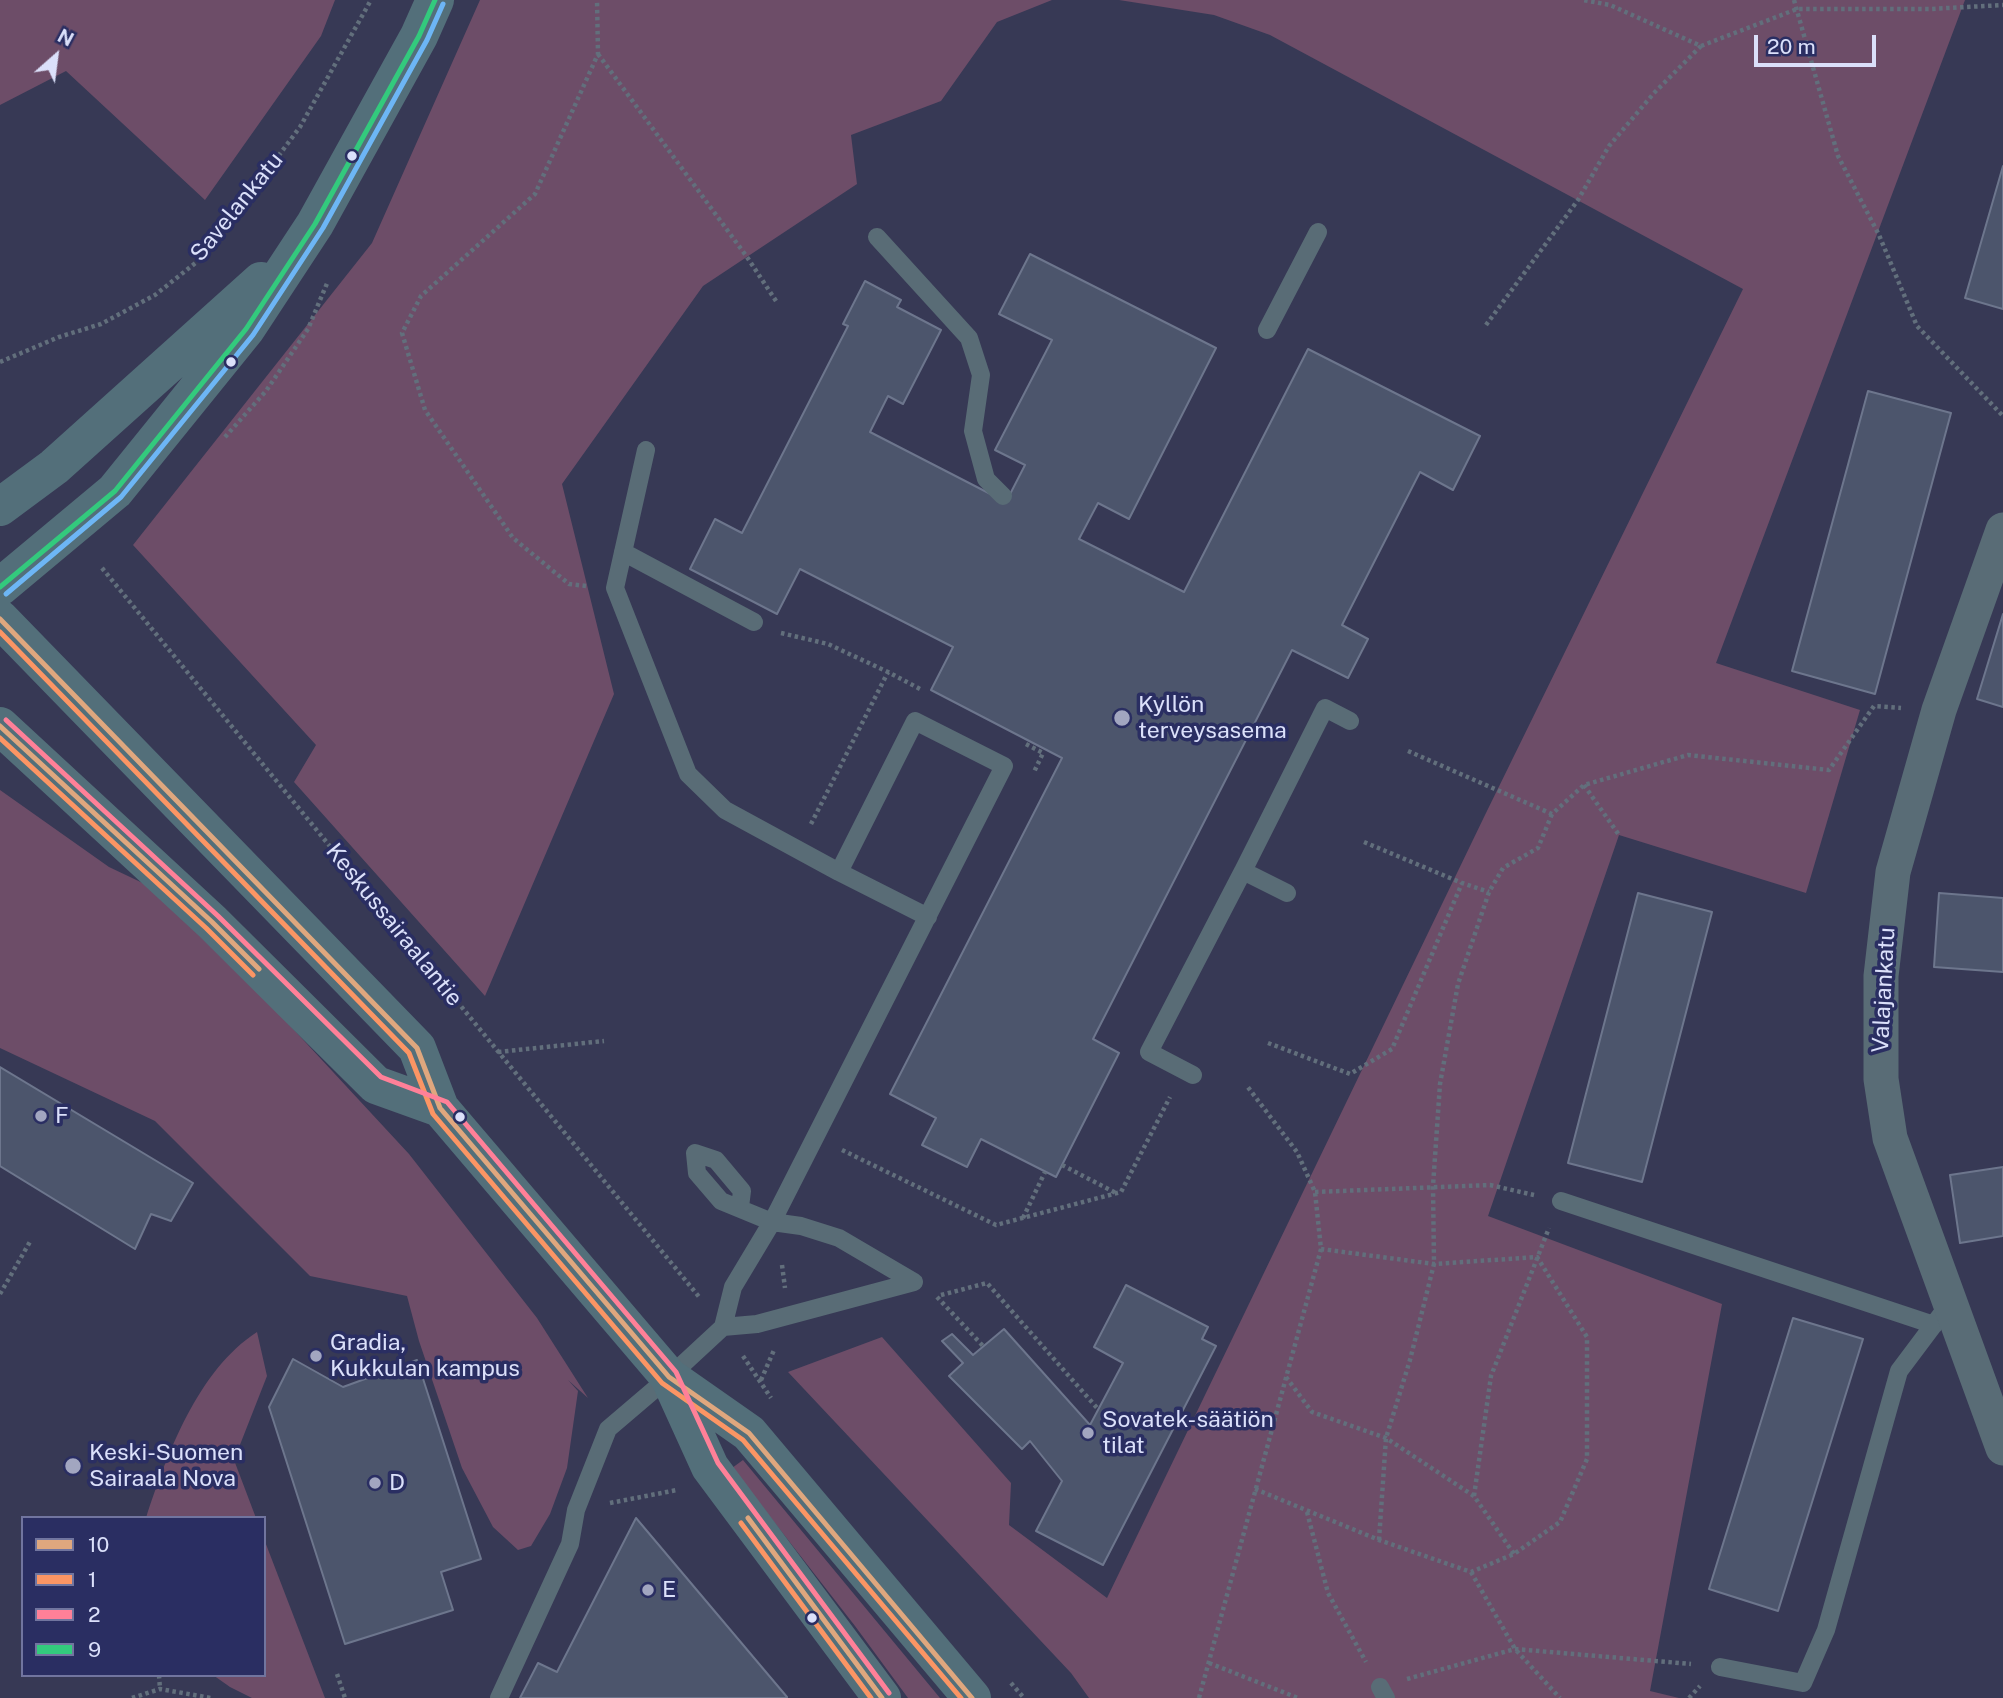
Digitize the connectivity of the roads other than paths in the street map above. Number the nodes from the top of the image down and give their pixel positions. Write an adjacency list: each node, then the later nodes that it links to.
1 (435, 0): 4 (main road)
2 (1318, 232): 5 (lane)
3 (877, 237): 7 (lane)
4 (296, 249): 8 (main road); 11 (main road)
5 (1266, 330)
6 (646, 450): 10 (lane)
7 (1003, 496)
8 (0, 507)
9 (2003, 530): 27 (street, Valajankatu)
10 (623, 552): 13 (lane); 19 (lane)
11 (0, 587)
12 (0, 619): 23 (main road)
13 (754, 622)
14 (1350, 721): 18 (lane)
15 (0, 726): 17 (main road)
16 (0, 755): 17 (main road)
17 (50, 773): 23 (main road)
18 (1243, 871): 20 (lane); 22 (lane)
19 (839, 873): 21 (lane); 21 (lane)
20 (1287, 893)
21 (928, 918): 26 (lane)
22 (1188, 1073)
23 (440, 1108): 29 (main road)
24 (1561, 1201): 27 (lane)
25 (740, 1207): 26 (lane)
26 (772, 1222): 28 (lane); 28 (lane)
27 (1942, 1314): 30 (street, Valajankatu); 31 (lane)
28 (723, 1327): 29 (lane)
29 (669, 1377): 32 (lane); 33 (main road); 34 (main road)
30 (2003, 1448)
31 (1720, 1667)
32 (499, 1698)
33 (882, 1698)
34 (972, 1698)

